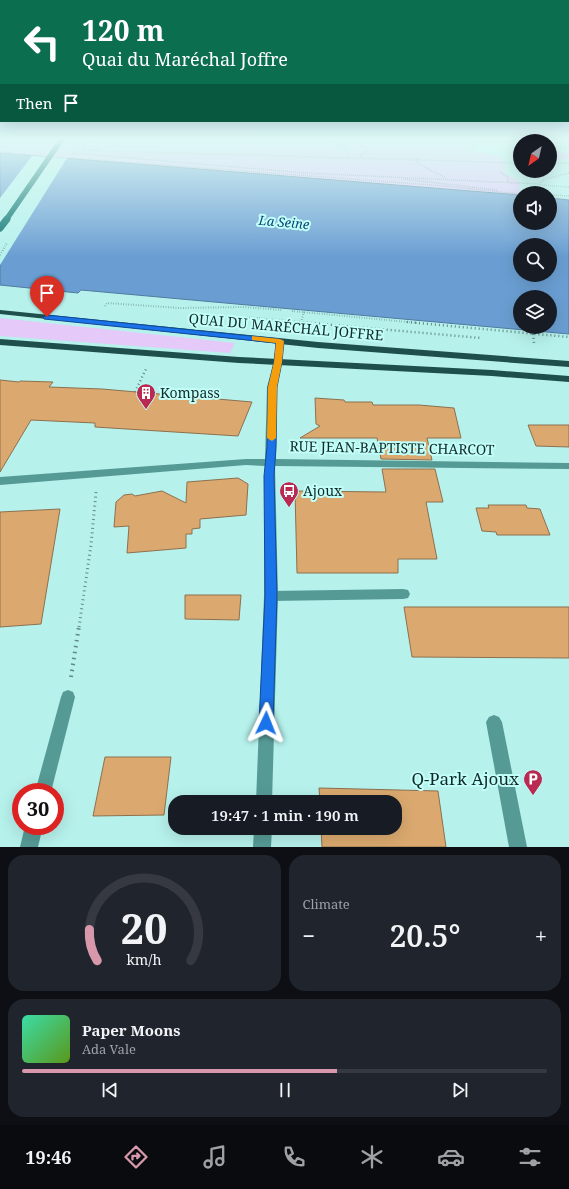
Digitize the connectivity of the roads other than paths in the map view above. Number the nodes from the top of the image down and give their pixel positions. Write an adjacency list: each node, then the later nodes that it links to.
1 (34, 179): 2 (main road, bridge)
2 (0, 228)
3 (0, 312): 4 (main road, QUAI DU MARÉCHAL JOFFRE)
4 (280, 341): 6 (street); 7 (main road, QUAI DU MARÉCHAL JOFFRE)
5 (0, 342): 6 (main road)
6 (278, 362): 8 (main road); 9 (street)
7 (569, 364)
8 (569, 379)
9 (270, 462): 10 (street, RUE JEAN-BAPTISTE CHARCOT); 11 (street, RUE JEAN-BAPTISTE CHARCOT); 13 (street)
10 (569, 466)
11 (0, 481)
12 (403, 594): 13 (street)
13 (271, 596): 17 (street)
14 (68, 697): 16 (street)
15 (494, 722): 22 (street)
16 (45, 783)
17 (264, 795)
18 (32, 835): 20 (street)
19 (263, 835): 21 (street)
20 (29, 847)
21 (262, 847)
22 (518, 847)

